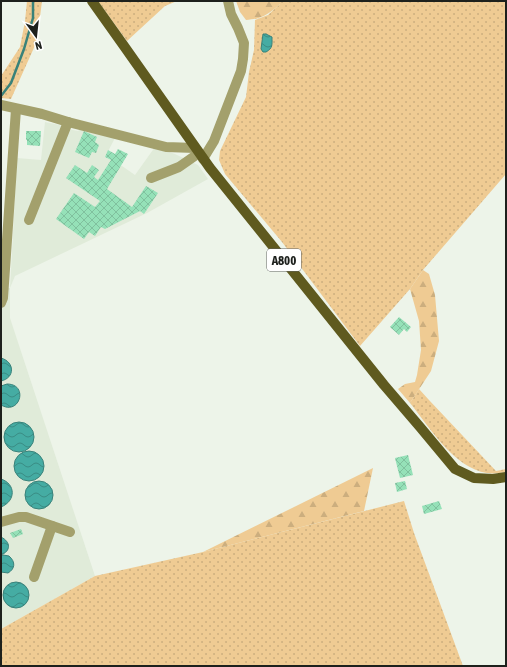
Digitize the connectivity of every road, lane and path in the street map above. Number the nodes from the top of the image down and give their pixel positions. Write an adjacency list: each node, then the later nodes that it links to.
1 (92, 1): 6 (main road, A800)
2 (228, 1): 6 (street)
3 (1, 105): 4 (street)
4 (16, 109): 5 (street); 9 (street)
5 (68, 122): 6 (street); 8 (street)
6 (199, 154): 7 (street); 10 (main road, A800)
7 (151, 178)
8 (29, 220)
9 (1, 303)
10 (506, 477)
11 (1, 522): 12 (street)
12 (52, 526): 13 (street); 14 (street)
13 (70, 532)
14 (34, 577)

